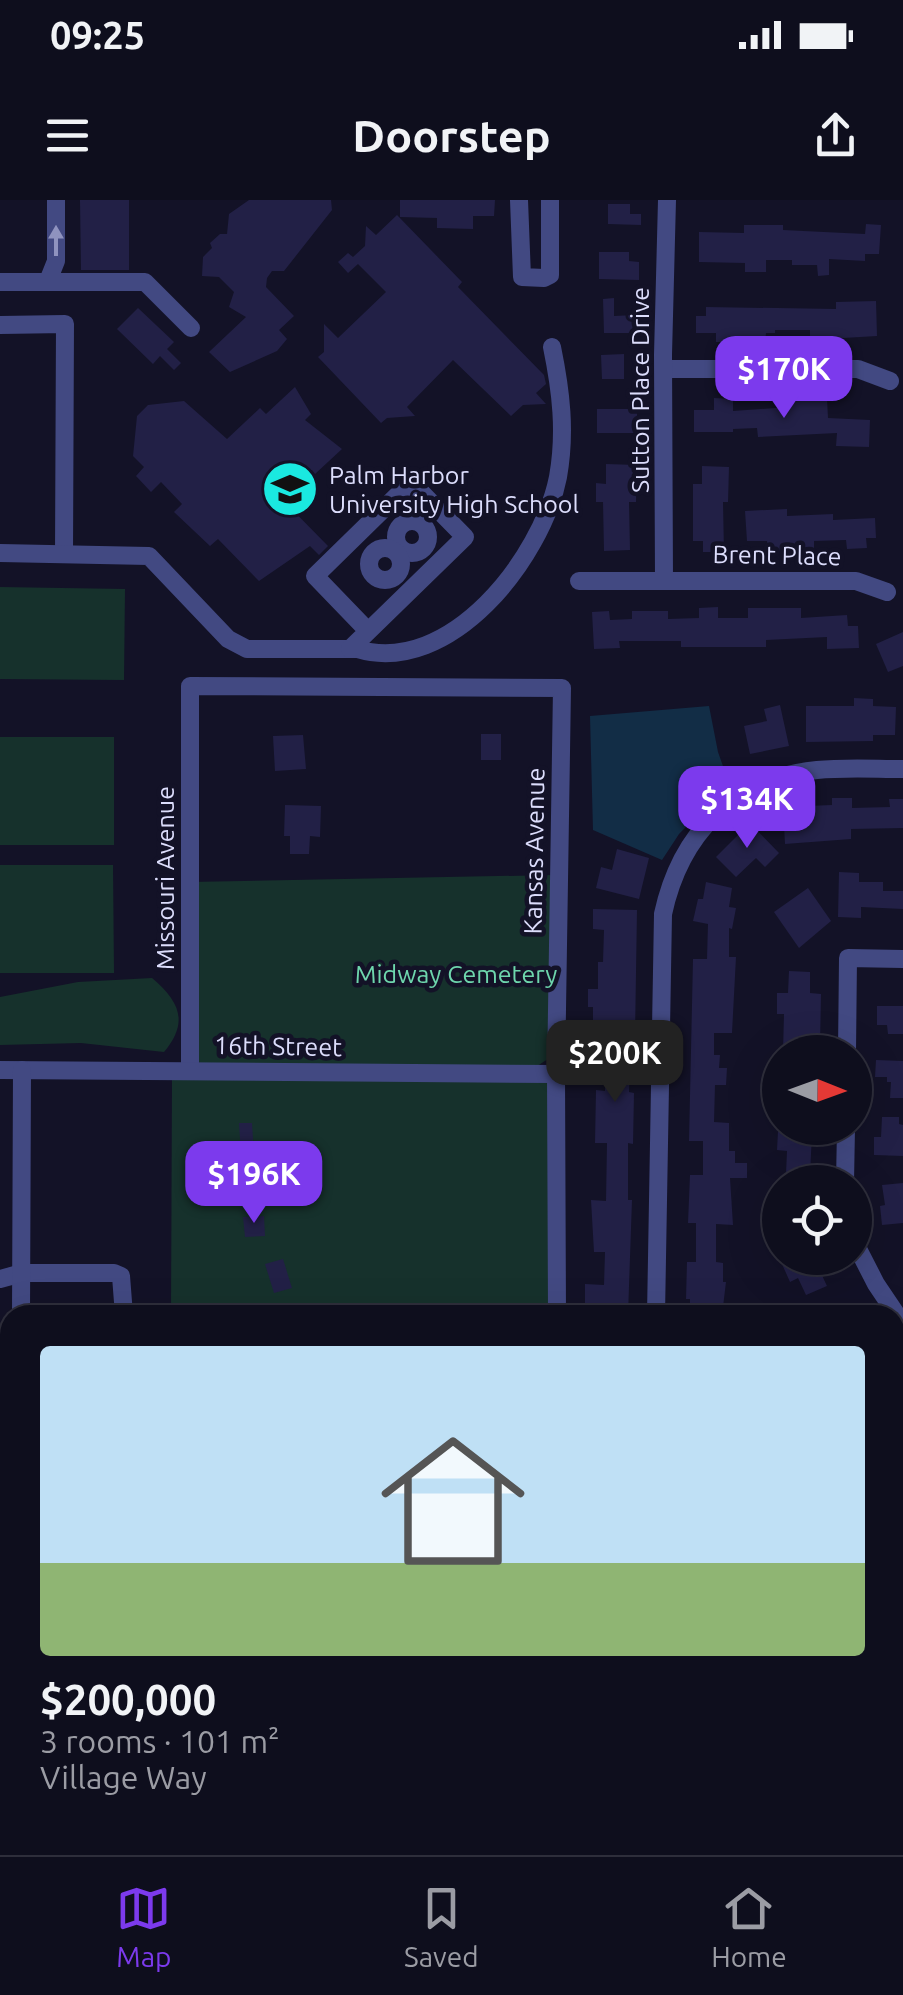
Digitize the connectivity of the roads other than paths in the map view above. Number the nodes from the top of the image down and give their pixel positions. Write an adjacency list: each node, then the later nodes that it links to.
1 (56, 200): 5 (street, one-way to 1)
2 (668, 200): 10 (street, Sutton Place Drive)
3 (519, 205): 4 (street); 4 (street)
4 (550, 205)
5 (48, 281): 6 (street); 8 (street)
6 (0, 282)
7 (0, 325): 14 (street)
8 (191, 328)
9 (552, 347): 20 (street)
10 (664, 370): 11 (street); 16 (street, Sutton Place Drive)
11 (890, 381)
12 (398, 550): 15 (street)
13 (0, 553): 14 (street)
14 (64, 554): 20 (street)
15 (424, 576): 19 (street); 19 (street)
16 (664, 579): 17 (street, Brent Place); 18 (street, Brent Place)
17 (579, 580)
18 (888, 592)
19 (368, 631): 20 (street)
20 (350, 649)
21 (562, 688): 27 (street, Missouri Avenue); 28 (street, Kansas Avenue)
22 (903, 769): 35 (street)
23 (903, 960): 24 (street)
24 (846, 1035)
25 (0, 1070): 26 (street, 16th Street)
26 (22, 1070): 27 (street, 16th Street); 29 (street)
27 (190, 1070): 28 (street, 16th Street)
28 (556, 1074): 34 (street, Kansas Avenue)
29 (22, 1273): 31 (street); 32 (street); 33 (street)
30 (871, 1275): 36 (street)
31 (0, 1279)
32 (21, 1305)
33 (124, 1305)
34 (557, 1305)
35 (656, 1305)
36 (890, 1305)

